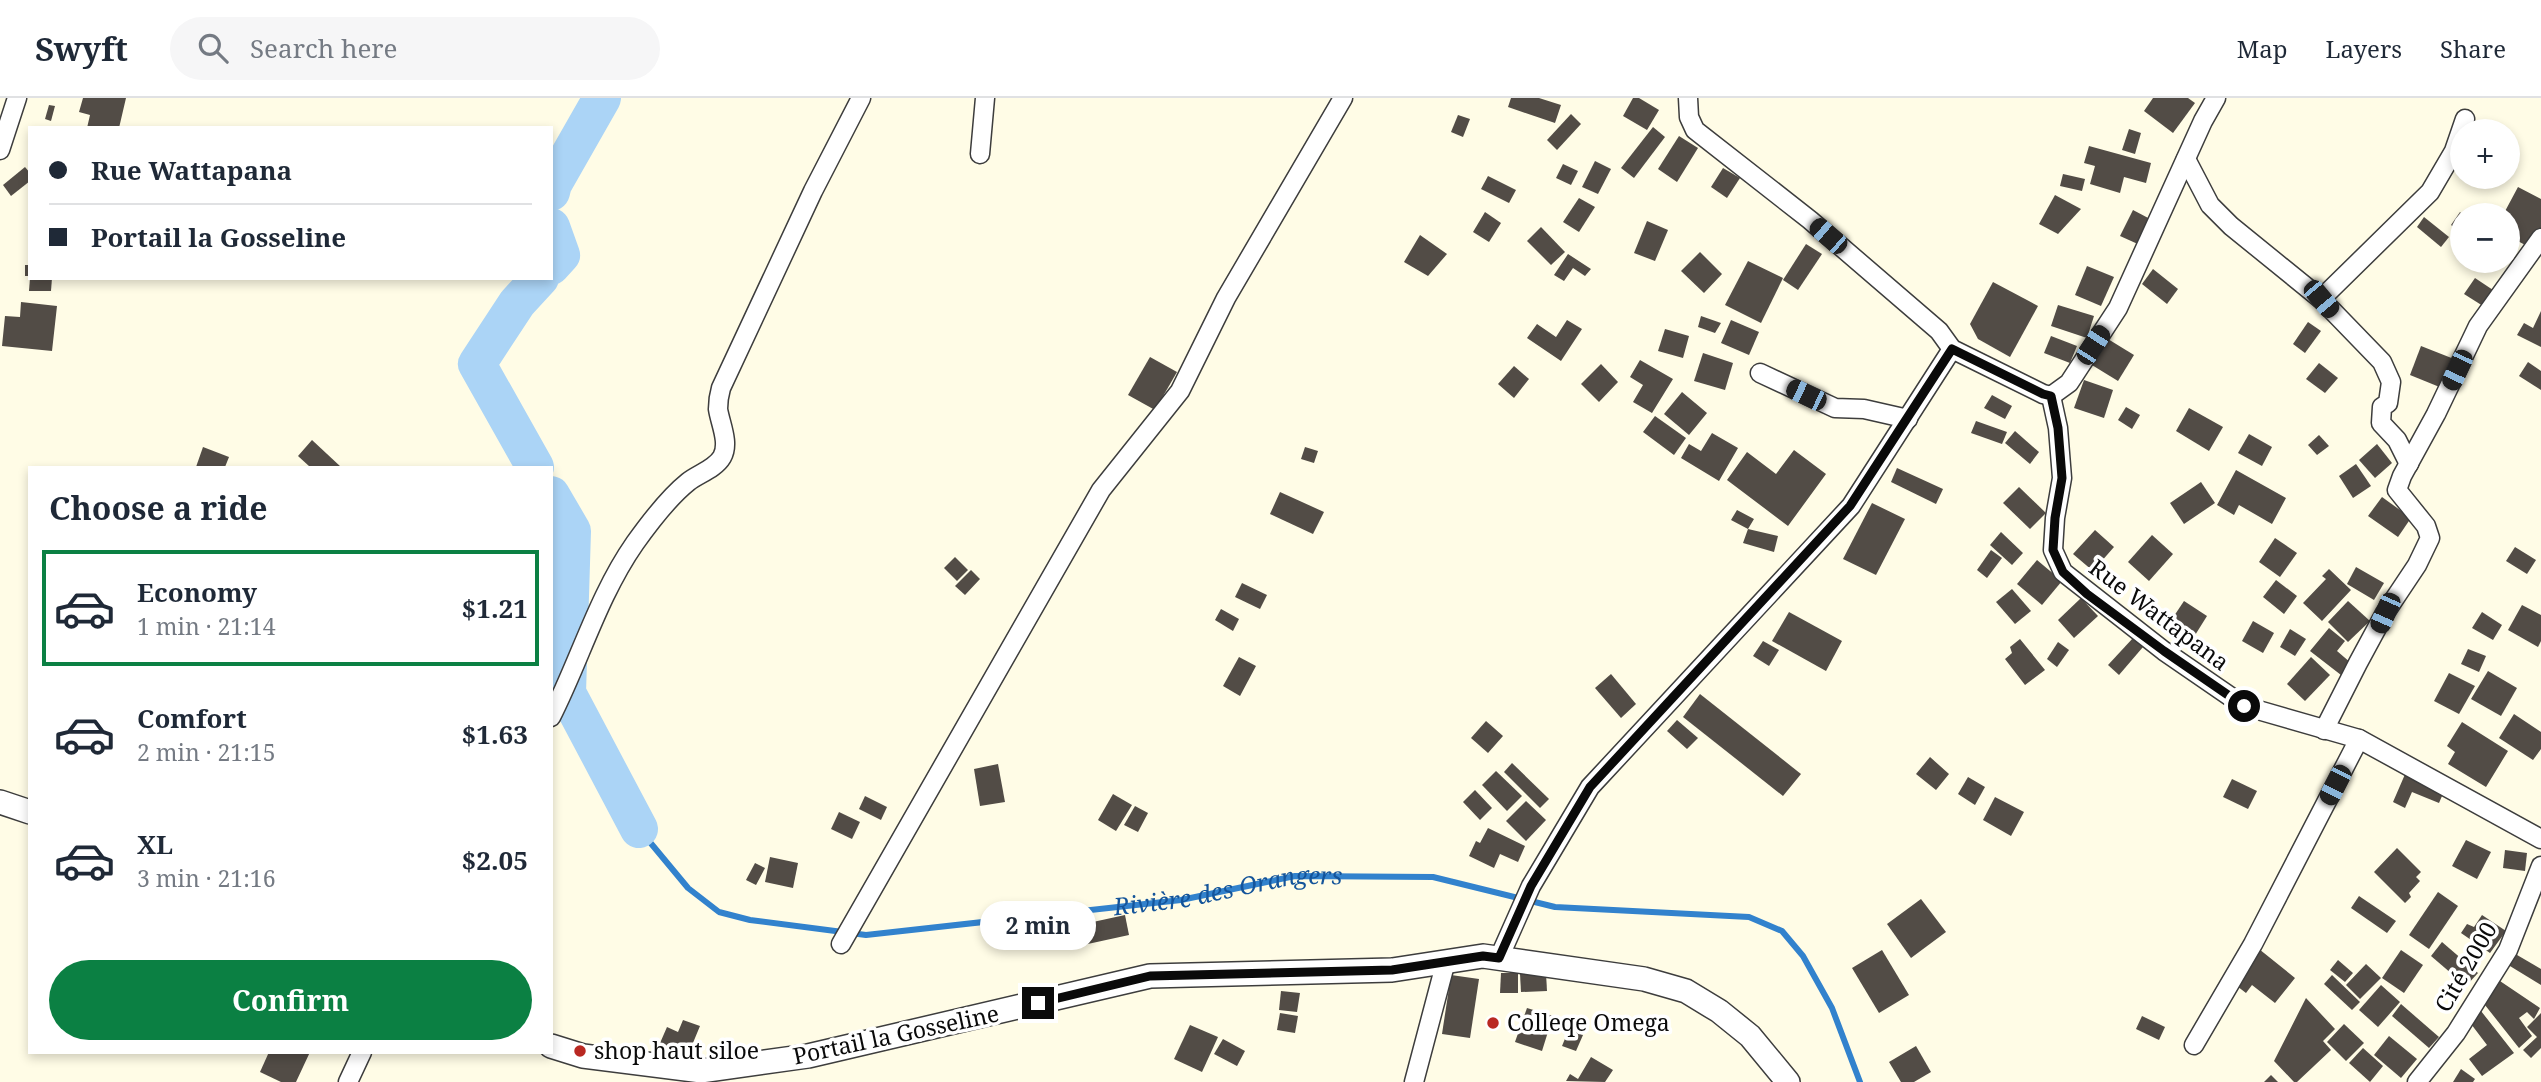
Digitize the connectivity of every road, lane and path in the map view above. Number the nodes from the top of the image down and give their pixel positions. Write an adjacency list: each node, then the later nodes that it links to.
1 (17, 98): 7 (street)
2 (861, 98): 18 (street)
3 (985, 98): 8 (street)
4 (1343, 98): 25 (street)
5 (1688, 98): 13 (street)
6 (2216, 98): 10 (street)
7 (0, 150)
8 (980, 154)
9 (2450, 158): 12 (street)
10 (2186, 159): 12 (street); 15 (street)
11 (2541, 238): 17 (street)
12 (2321, 299): 17 (street)
13 (1952, 349): 15 (street); 16 (street)
14 (1760, 373): 16 (street)
15 (2051, 396): 19 (street, Rue Wattapana)
16 (1908, 419): 26 (street)
17 (2410, 464): 19 (street)
18 (553, 713)
19 (2324, 730): 20 (street, Rue Wattapana)
20 (2359, 739): 23 (street, Rue Wattapana); 28 (street)
21 (0, 802): 22 (street)
22 (28, 811)
23 (2541, 839)
24 (2541, 866): 34 (street, Cité 2000)
25 (842, 944)
26 (1499, 958): 27 (street, Portail la Gosseline); 33 (street, Portail la Gosseline)
27 (1446, 961): 29 (street, Portail la Gosseline); 32 (street)
28 (2194, 1045)
29 (553, 1047)
30 (361, 1054): 31 (street)
31 (348, 1082)
32 (1414, 1082)
33 (1788, 1082)
34 (2417, 1082)

